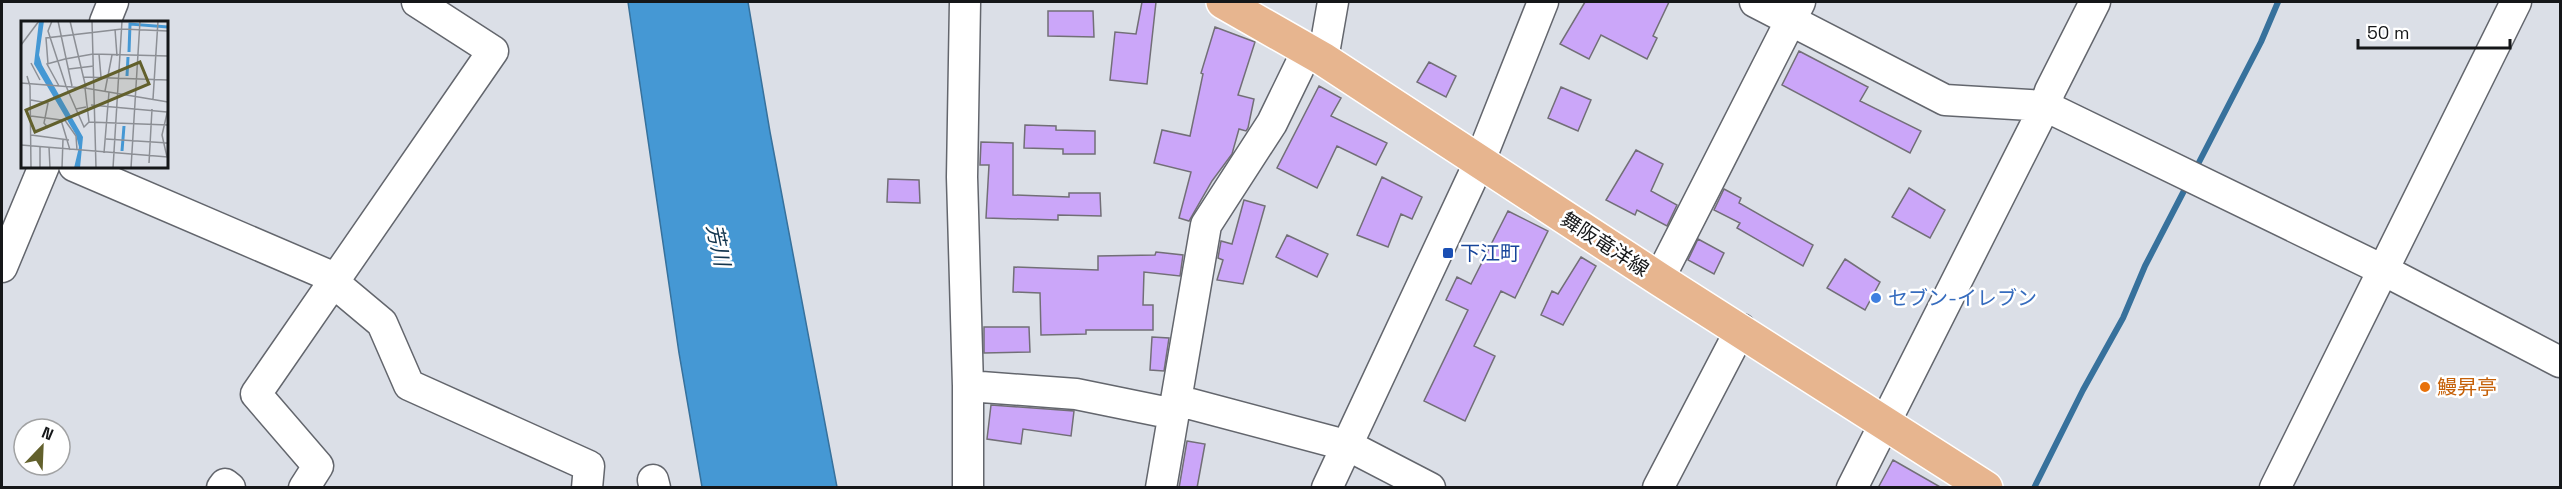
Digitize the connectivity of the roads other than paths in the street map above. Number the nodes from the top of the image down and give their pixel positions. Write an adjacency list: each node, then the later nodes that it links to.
1 (113, 2): 11 (street)
2 (417, 2): 19 (street)
3 (965, 2): 23 (street)
4 (1223, 2): 12 (main road, 舞阪竜洋線)
5 (1333, 2): 12 (street)
6 (1543, 2): 14 (street)
7 (1755, 2): 10 (street)
8 (2095, 2): 13 (street)
9 (2516, 2): 18 (street)
10 (1795, 10): 13 (street); 20 (street)
11 (105, 21)
12 (1316, 54): 14 (main road, 舞阪竜洋線); 24 (street)
13 (2045, 106): 18 (street); 25 (street)
14 (1479, 163): 20 (main road, 舞阪竜洋線); 26 (street)
15 (43, 168): 17 (street)
16 (79, 168): 19 (street)
17 (2, 267)
18 (2385, 271): 22 (street); 38 (street)
19 (335, 278): 29 (street); 30 (street)
20 (1659, 279): 21 (main road, 舞阪竜洋線)
21 (1741, 329): 25 (main road, 舞阪竜洋線); 35 (street)
22 (2560, 362)
23 (968, 386): 24 (street); 31 (street)
24 (1175, 407): 26 (street); 32 (street)
25 (1884, 422): 36 (street); 37 (main road, 舞阪竜洋線)
26 (1349, 446): 33 (street); 34 (street)
27 (222, 488): 28 (street)
28 (230, 488)
29 (304, 488)
30 (587, 488)
31 (969, 488)
32 (1161, 488)
33 (1327, 488)
34 (1430, 488)
35 (1658, 488)
36 (1852, 488)
37 (1986, 488)
38 (2274, 488)

